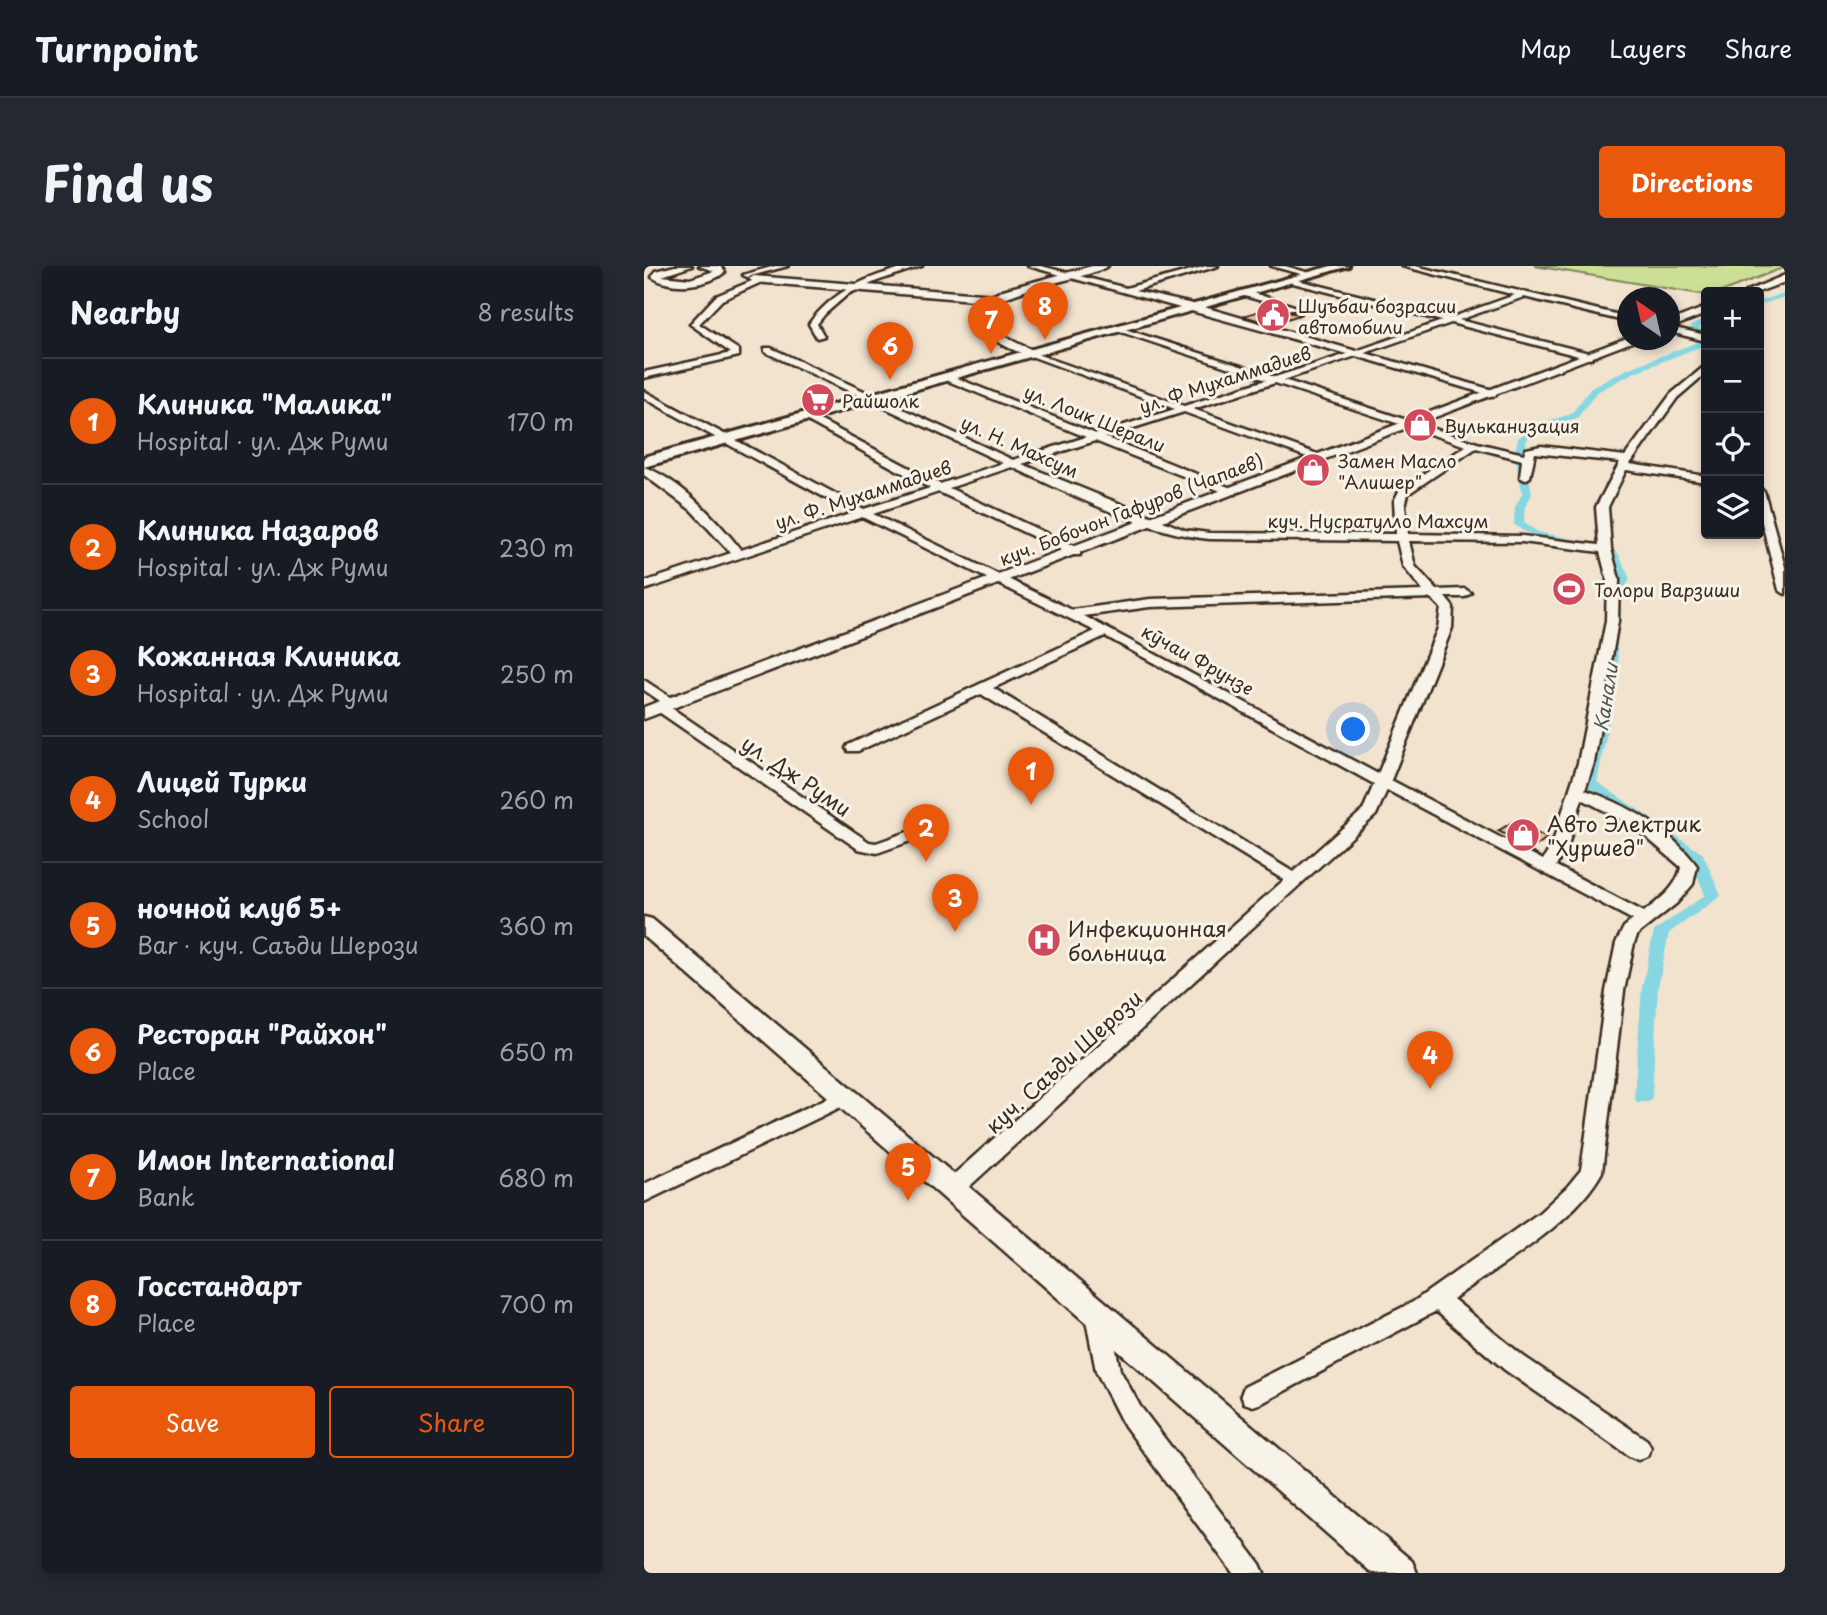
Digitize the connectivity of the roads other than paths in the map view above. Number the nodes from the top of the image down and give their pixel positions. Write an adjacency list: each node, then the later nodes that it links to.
1 (687, 266): 11 (street)
2 (704, 266): 12 (street)
3 (784, 266): 16 (street)
4 (918, 266): 23 (street)
5 (1032, 266): 13 (street)
6 (1103, 266): 13 (street)
7 (1214, 266): 25 (street)
8 (1275, 266): 14 (street)
9 (1343, 266): 14 (main road)
10 (1406, 266): 27 (street)
11 (670, 267): 17 (street)
12 (720, 272): 16 (street); 19 (street)
13 (1070, 275): 25 (street); 28 (street)
14 (1311, 275): 21 (main road)
15 (644, 276): 17 (street)
16 (740, 276): 20 (street)
17 (662, 277): 19 (street); 22 (street)
18 (1785, 278): 24 (street)
19 (701, 280): 20 (street)
20 (758, 280): 23 (street); 45 (street)
21 (1292, 280): 26 (main road); 33 (street)
22 (644, 283)
23 (857, 287): 28 (street); 37 (street)
24 (1762, 287)
25 (1127, 290): 29 (street)
26 (1244, 293): 29 (main road); 30 (street)
27 (1523, 295): 32 (street); 33 (street, ул. Ф Мухаммадиев)
28 (993, 298): 41 (street)
29 (1193, 307): 35 (main road); 42 (street)
30 (1296, 307)
31 (1701, 312): 34 (street)
32 (1617, 317)
33 (1449, 321): 42 (street, ул. Ф Мухаммадиев); 43 (street)
34 (1680, 321)
35 (1118, 328): 41 (main road); 47 (street)
36 (1680, 332): 38 (street)
37 (820, 336)
38 (1701, 337)
39 (1617, 346): 43 (street, куч. Бобочон Гафуров (Чапаев))
40 (768, 350): 50 (street, ул. Н. Махсум)
41 (1031, 353): 46 (main road); 51 (street)
42 (1355, 354): 47 (street, ул. Ф Мухаммадиев); 48 (street)
43 (1590, 356): 48 (street, куч. Бобочон Гафуров (Чапаев))
44 (1701, 372): 60 (street)
45 (644, 375)
46 (946, 377): 50 (main road); 54 (street, ул. Лоик Шерали)
47 (1273, 381): 51 (street, ул. Ф Мухаммадиев); 53 (street)
48 (1493, 393): 53 (street, куч. Бобочон Гафуров (Чапаев))
49 (644, 394): 55 (street, кӯчаи Фрунзе)
50 (875, 397): 52 (main road); 61 (street, ул. Н. Махсум)
51 (1185, 409): 54 (street, ул. Ф Мухаммадиев); 57 (street)
52 (807, 417): 55 (main road); 65 (street)
53 (1408, 424): 56 (street); 57 (street, куч. Бобочон Гафуров (Чапаев))
54 (1094, 437): 61 (street, ул. Ф. Мухаммадиев); 66 (street, ул. Лоик Шерали)
55 (729, 438): 59 (main road); 68 (street, кӯчаи Фрунзе)
56 (1474, 445): 58 (street); 70 (street)
57 (1319, 458): 66 (street, куч. Бобочон Гафуров (Чапаев))
58 (1528, 458): 60 (street); 63 (street)
59 (644, 462)
60 (1625, 463): 64 (street); 71 (street)
61 (1012, 464): 65 (street, ул. Ф. Мухаммадиев); 69 (street, ул. Н. Махсум)
62 (644, 470): 73 (street)
63 (1525, 477)
64 (1701, 478)
65 (939, 488): 68 (street, ул. Ф. Мухаммадиев); 72 (street)
66 (1232, 492): 69 (street, куч. Бобочон Гафуров (Чапаев))
67 (1764, 510): 76 (street)
68 (862, 513): 73 (street, ул. Ф. Мухаммадиев); 74 (street, кӯчаи Фрунзе)
69 (1153, 523): 70 (street, куч. Нусратулло Махсум); 72 (street, куч. Бобочон Гафуров (Чапаев))
70 (1404, 537): 71 (street, куч. Нусратулло Махсум); 78 (street)
71 (1605, 549): 87 (street)
72 (1076, 552): 74 (street, куч. Бобочон Гафуров (Чапаев))
73 (738, 554): 75 (street, ул. Ф. Мухаммадиев)
74 (998, 580): 79 (street, кӯчаи Фрунзе); 83 (street, куч. Бобочон Гафуров (Чапаев))
75 (644, 586)
76 (1785, 590)
77 (1465, 593): 78 (street)
78 (1437, 595): 79 (street); 86 (street, куч. Саъди Шерози)
79 (1070, 614): 80 (street, кӯчаи Фрунзе)
80 (1105, 631): 82 (street); 86 (street, кӯчаи Фрунзе)
81 (644, 684): 83 (street, ул. Дж Руми)
82 (982, 688): 85 (street); 90 (street)
83 (667, 705): 84 (street, куч. Бобочон Гафуров (Чапаев)); 88 (street, ул. Дж Руми)
84 (644, 713)
85 (853, 748)
86 (1384, 783): 89 (street, кӯчаи Фрунзе); 90 (street, куч. Саъди Шерози)
87 (1576, 792): 89 (street); 91 (street)
88 (916, 834)
89 (1547, 868): 91 (street, кӯчаи Фрунзе)
90 (1295, 880): 94 (street, куч. Саъди Шерози)
91 (1646, 920): 96 (street)
92 (644, 924): 93 (street)
93 (842, 1098): 94 (street); 95 (street)
94 (952, 1189): 97 (street)
95 (644, 1194)
96 (1436, 1298): 98 (street); 99 (street)
97 (1097, 1313): 100 (street); 101 (street)
98 (1253, 1395)
99 (1637, 1448)
100 (1250, 1573)
101 (1399, 1573)

